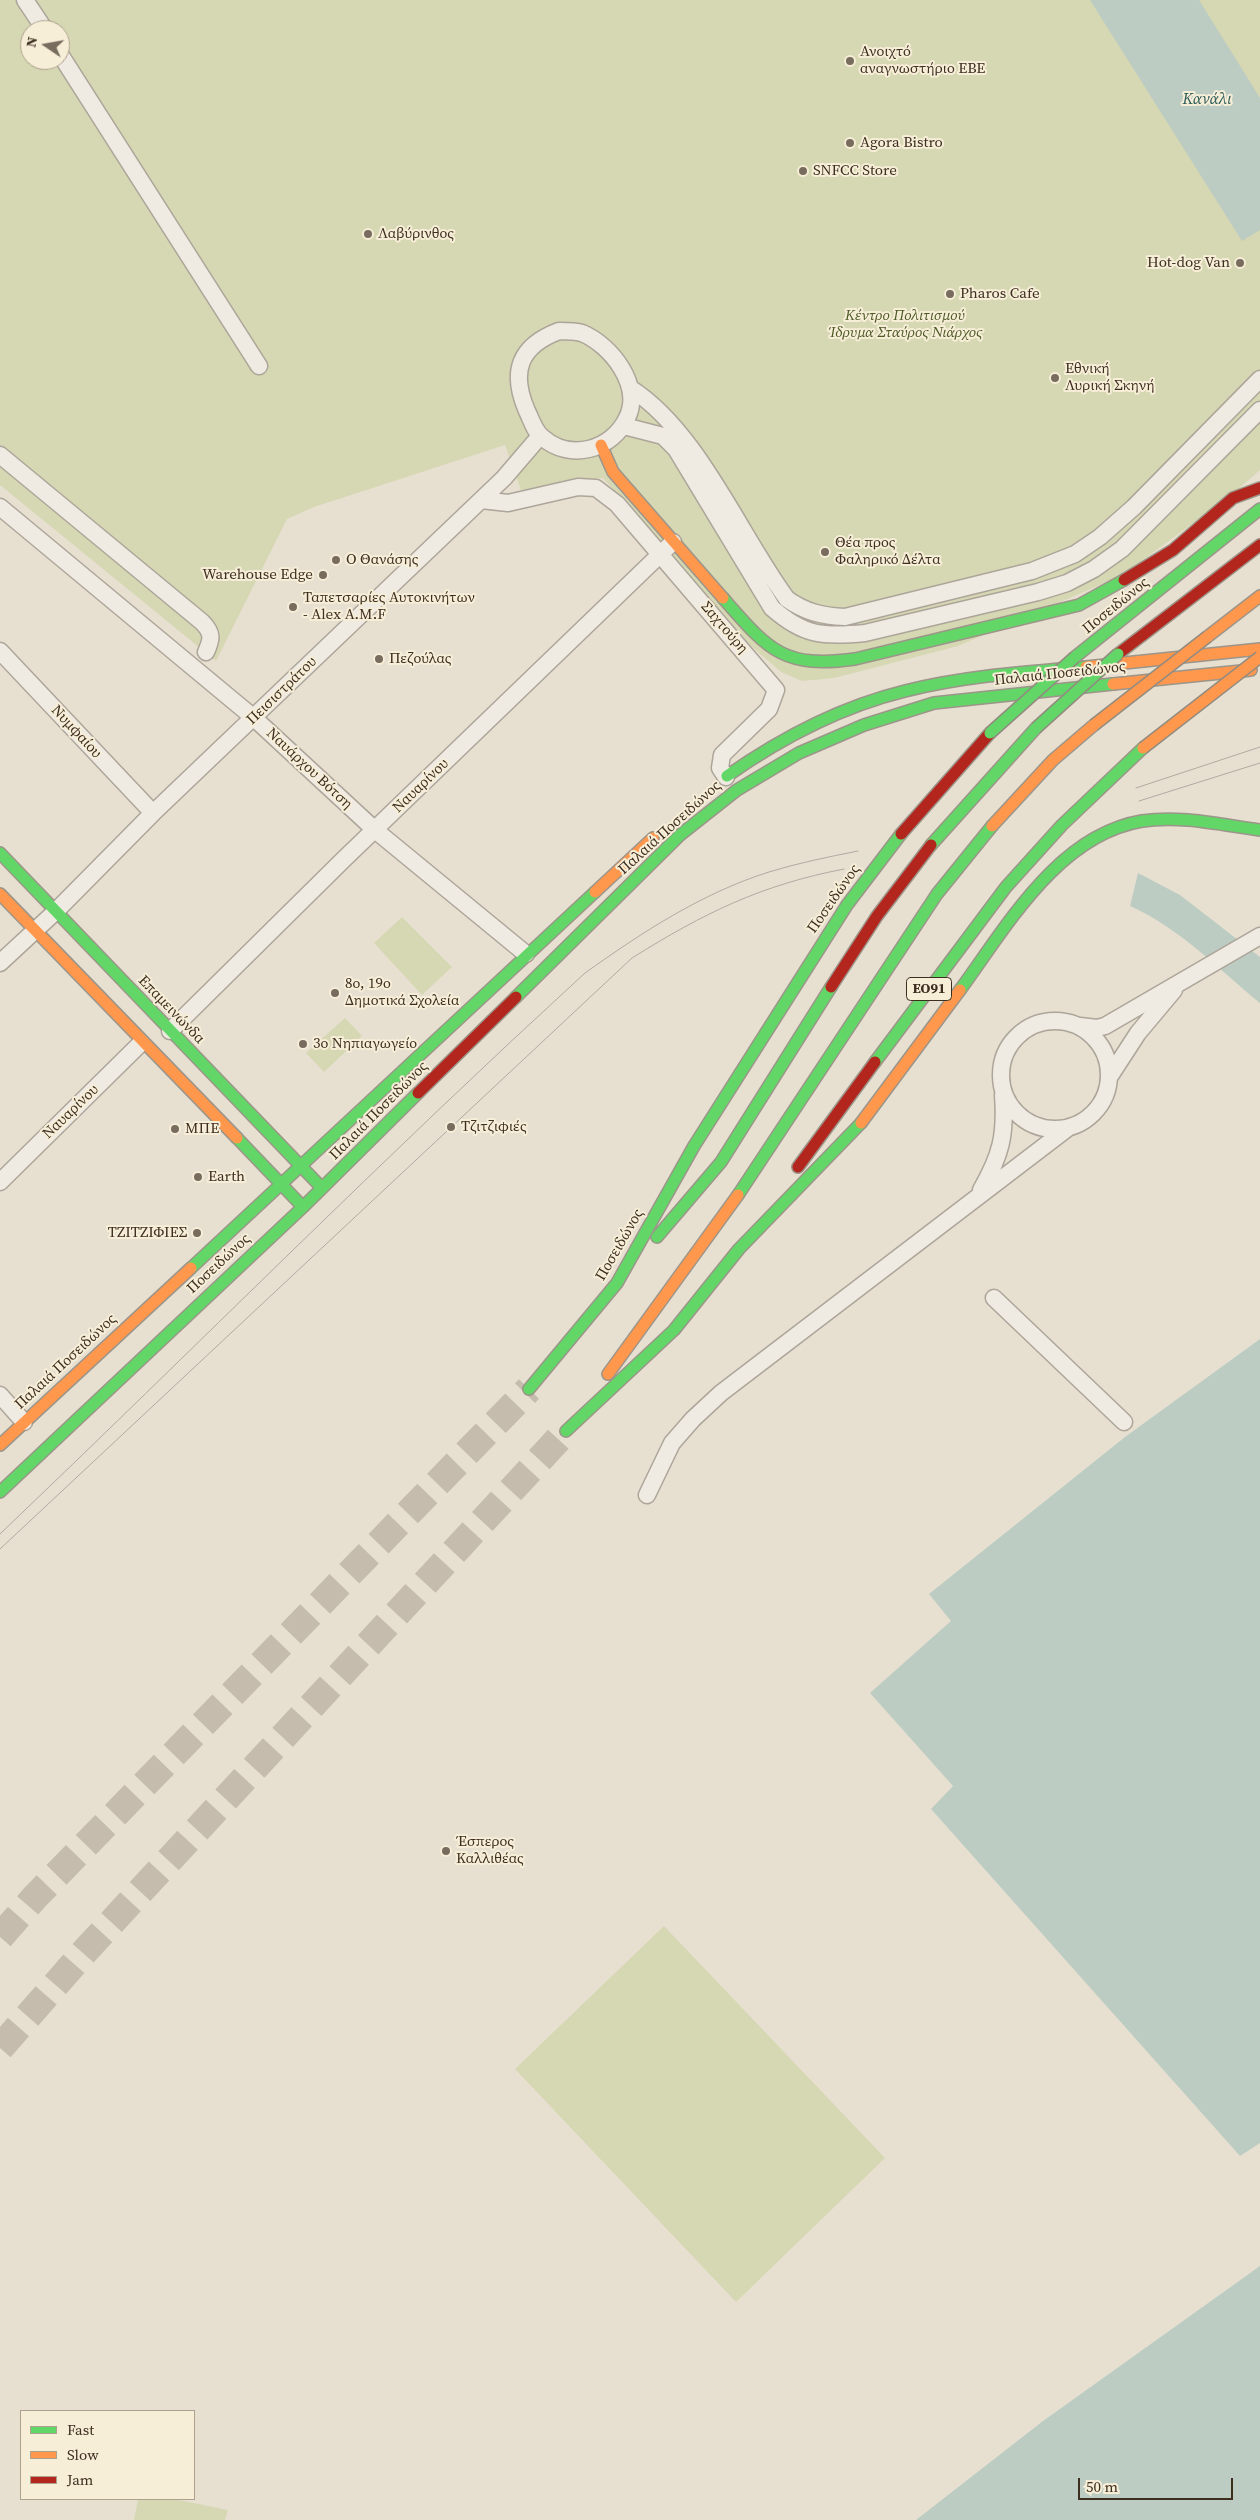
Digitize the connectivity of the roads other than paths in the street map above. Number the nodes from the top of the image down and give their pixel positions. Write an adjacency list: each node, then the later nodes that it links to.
1 (25, 0): 2 (street)
2 (38, 20)
3 (70, 70): 4 (street)
4 (259, 366)
5 (1260, 379): 6 (street)
6 (630, 388): 8 (street); 9 (street)
7 (1260, 410): 8 (street)
8 (624, 426): 10 (street)
9 (540, 436): 10 (street); 13 (street, Πεισιστράτου)
10 (601, 445): 16 (main road)
11 (0, 456): 22 (street)
12 (1260, 488): 16 (main road)
13 (481, 500): 18 (street, Σαχτούρη); 25 (street, Πεισιστράτου)
14 (0, 507): 25 (street, Ναυάρχου Βότση)
15 (1260, 509): 52 (main road, Ποσειδώνος, bridge)
16 (673, 542): 18 (street, Ναυαρίνου)
17 (1260, 544): 52 (main road, bridge)
18 (660, 554): 26 (street, Σαχτούρη); 28 (street, Ναυαρίνου)
19 (1260, 596): 58 (main road, bridge)
20 (1260, 649): 26 (main road, Παλαιά Ποσειδώνος)
21 (0, 651): 27 (street, Νυμφαίου)
22 (206, 652)
23 (1260, 657): 51 (main road, ΕΟ91, bridge)
24 (1260, 668): 48 (main road, Παλαιά Ποσειδώνος)
25 (254, 718): 27 (street, Πεισιστράτου); 28 (street, Ναυάρχου Βότση)
26 (722, 780)
27 (153, 813): 33 (street, Πεισιστράτου)
28 (375, 830): 36 (street, Ναυάρχου Βότση); 40 (street, Ναυαρίνου)
29 (1260, 830): 51 (main road)
30 (660, 832): 36 (main road, Παλαιά Ποσειδώνος)
31 (0, 853): 33 (main road, Επαμεινώνδα)
32 (0, 894): 34 (main road)
33 (56, 912): 34 (street, Πεισιστράτου); 40 (main road, Επαμεινώνδα)
34 (35, 931): 37 (street, Πεισιστράτου); 41 (main road)
35 (1256, 940): 38 (street)
36 (526, 954): 45 (main road, Παλαιά Ποσειδώνος)
37 (0, 963)
38 (1182, 980): 39 (street); 42 (street)
39 (1080, 1026): 42 (street); 43 (street)
40 (170, 1031): 45 (main road, Επαμεινώνδα)
41 (141, 1043): 46 (street, Ναυαρίνου); 47 (main road)
42 (1110, 1076): 44 (street)
43 (1003, 1089): 44 (street); 49 (street)
44 (1068, 1128): 49 (street)
45 (299, 1165): 47 (main road, Παλαιά Ποσειδώνος); 48 (main road, Επαμεινώνδα)
46 (0, 1182)
47 (280, 1183): 50 (main road); 54 (main road, Παλαιά Ποσειδώνος)
48 (322, 1188): 50 (main road, Ποσειδώνος)
49 (978, 1197): 64 (street)
50 (302, 1207): 55 (main road, Ποσειδώνος)
51 (738, 1249): 58 (main road)
52 (617, 1283): 56 (main road, Ποσειδώνος)
53 (994, 1298): 60 (street)
54 (114, 1338): 55 (main road); 59 (main road, Παλαιά Ποσειδώνος)
55 (130, 1356): 63 (main road)
56 (529, 1389)
57 (0, 1395): 59 (street)
58 (577, 1419): 61 (main road)
59 (24, 1422): 62 (main road, Παλαιά Ποσειδώνος)
60 (1124, 1422)
61 (566, 1431)
62 (0, 1445)
63 (0, 1492)
64 (648, 1495)

